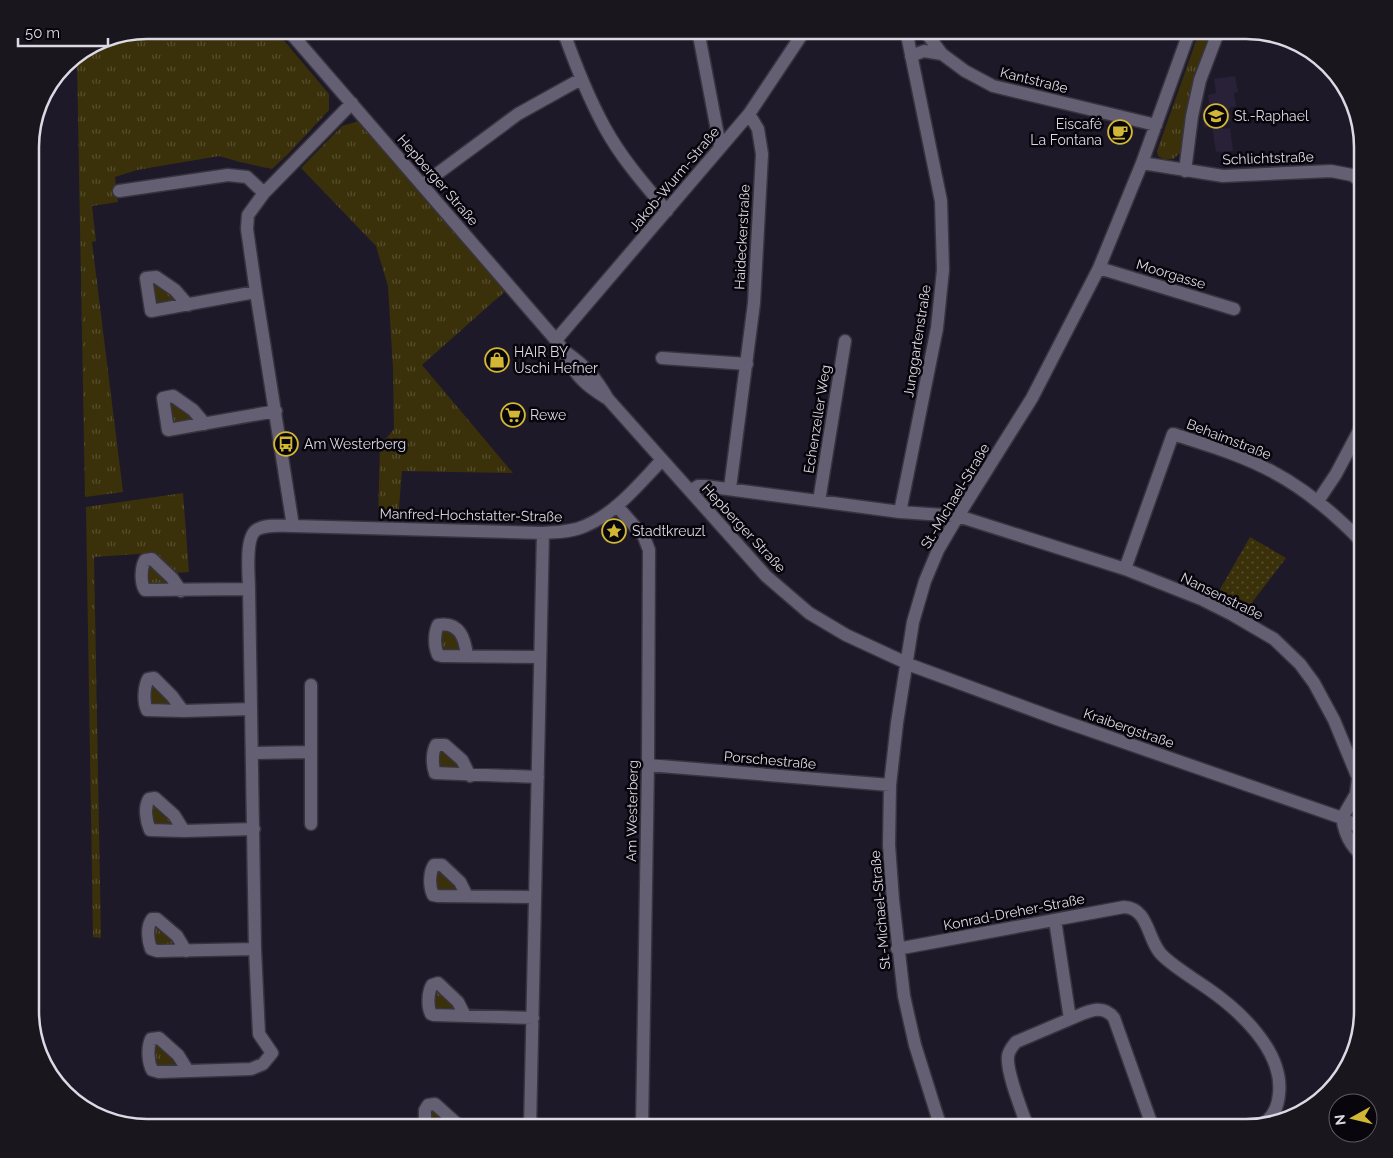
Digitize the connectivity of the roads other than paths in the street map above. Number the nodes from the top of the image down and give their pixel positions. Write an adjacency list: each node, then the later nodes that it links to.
1 (296, 39): 12 (street, Hepberger Straße)
2 (566, 39): 11 (street)
3 (700, 39): 15 (street)
4 (799, 39): 13 (street, Jakob-Wurm-Straße)
5 (908, 39): 10 (street, Junggartenstraße)
6 (931, 39): 9 (street, Kantstraße)
7 (1187, 39): 14 (street, St.-Michael-Straße)
8 (1215, 39): 17 (street)
9 (942, 54): 10 (street); 14 (street, Kantstraße)
10 (911, 56): 40 (street, Junggartenstraße)
11 (581, 79): 19 (street); 22 (street)
12 (352, 103): 19 (street, Hepberger Straße); 21 (street)
13 (749, 114): 15 (street, Jakob-Wurm-Straße); 30 (street, Haideckerstraße)
14 (1156, 125): 16 (street, St.-Michael-Straße)
15 (720, 146): 22 (street, Jakob-Wurm-Straße)
16 (1142, 163): 17 (street, Schlichtstraße); 23 (street, St.-Michael-Straße)
17 (1185, 171): 18 (street, Schlichtstraße)
18 (1354, 176)
19 (422, 185): 27 (street, Hepberger Straße)
20 (119, 191): 21 (street)
21 (264, 193): 24 (street)
22 (667, 211): 27 (street, Jakob-Wurm-Straße)
23 (1099, 268): 26 (street, Moorgasse); 41 (street, St.-Michael-Straße)
24 (256, 292): 25 (street); 31 (street)
25 (188, 305)
26 (1234, 309)
27 (556, 340): 34 (street, Hepberger Straße)
28 (845, 341): 37 (street, Echenzeller Weg)
29 (662, 358): 30 (street)
30 (747, 364): 35 (street, Haideckerstraße)
31 (276, 411): 32 (street); 42 (street)
32 (205, 424)
33 (1354, 440): 38 (street)
34 (662, 460): 36 (street, Hepberger Straße); 39 (street, Manfred-Hochstatter-Straße)
35 (730, 488): 36 (street); 37 (street)
36 (690, 492): 50 (street, Hepberger Straße)
37 (819, 501): 40 (street)
38 (1318, 501): 44 (street, Behaimstraße); 45 (street, Behaimstraße)
39 (616, 506): 43 (street, Manfred-Hochstatter-Straße); 56 (street, Am Westerberg)
40 (900, 512): 41 (street)
41 (958, 516): 45 (street, Nansenstraße); 50 (street, St.-Michael-Straße)
42 (293, 526): 43 (street, Manfred-Hochstatter-Straße); 46 (street, Manfred-Hochstatter-Straße)
43 (543, 533): 49 (street)
44 (1354, 534)
45 (1125, 569): 57 (street, Nansenstraße)
46 (249, 589): 47 (street); 52 (street)
47 (181, 591)
48 (467, 656): 49 (street)
49 (540, 657): 59 (street)
50 (906, 663): 60 (street, St.-Michael-Straße); 62 (street, Kraibergstraße)
51 (311, 685): 54 (street)
52 (251, 709): 53 (street); 55 (street)
53 (183, 711)
54 (311, 752): 55 (street); 63 (street)
55 (252, 753): 65 (street)
56 (648, 765): 60 (street, Porschestraße); 82 (street, Am Westerberg)
57 (1354, 768)
58 (470, 776): 59 (street)
59 (538, 777): 69 (street)
60 (890, 785): 72 (street, St.-Michael-Straße)
61 (1354, 801): 62 (street, Nansenstraße)
62 (1342, 818): 64 (street, Kraibergstraße); 67 (street)
63 (310, 824)
64 (1354, 824)
65 (254, 829): 66 (street); 71 (street)
66 (184, 831)
67 (1354, 848)
68 (467, 896): 69 (street)
69 (534, 897): 75 (street)
70 (1055, 920): 72 (street, Konrad-Dreher-Straße); 76 (street); 78 (street, Konrad-Dreher-Straße)
71 (255, 949): 73 (street); 77 (street)
72 (897, 949): 83 (street, St.-Michael-Straße)
73 (186, 951)
74 (465, 1016): 75 (street)
75 (533, 1018): 81 (street)
76 (1070, 1019): 84 (street); 85 (street)
77 (188, 1071)
78 (1271, 1116)
79 (425, 1119): 80 (street)
80 (452, 1119)
81 (530, 1119)
82 (642, 1119)
83 (938, 1119)
84 (1025, 1119)
85 (1150, 1119)

